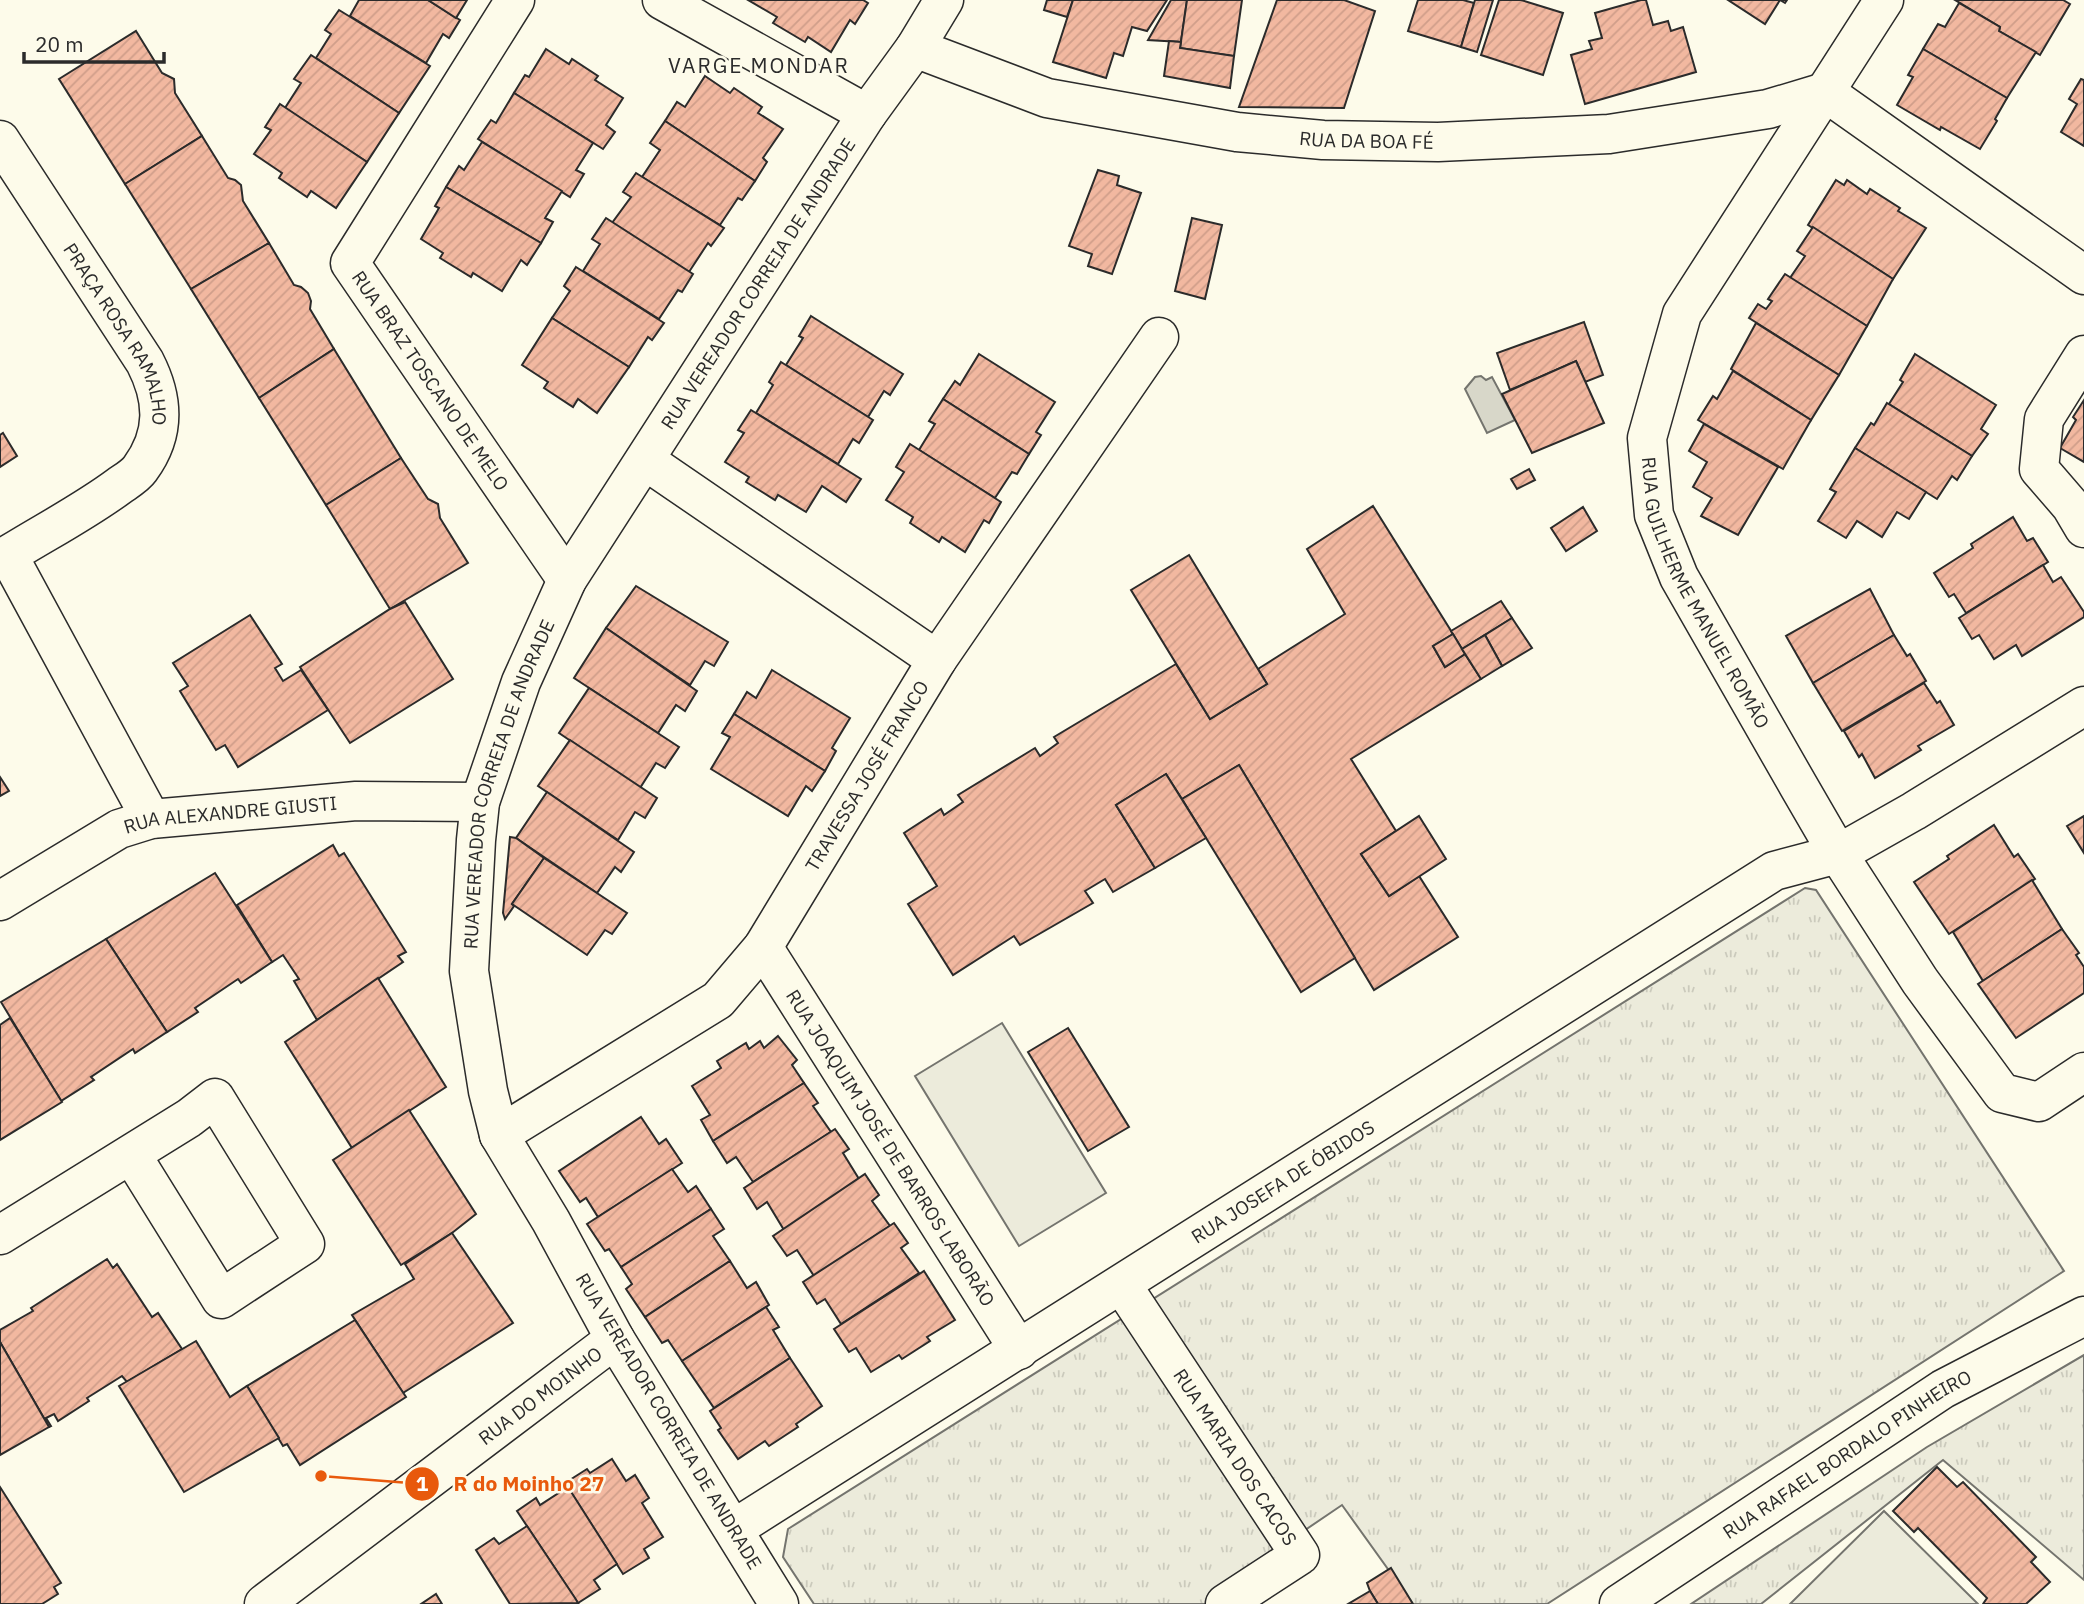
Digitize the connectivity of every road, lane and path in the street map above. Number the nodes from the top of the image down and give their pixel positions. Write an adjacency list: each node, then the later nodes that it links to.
1 (514, 0): 15 (street, RUA BRAZ TOSCANO DE MELO)
2 (662, 0): 7 (street)
3 (944, 0): 5 (street, RUA VEREADOR CORREIA DE ANDRADE)
4 (1884, 0): 6 (street, RUA GUILHERME MANUEL ROMÃO)
5 (915, 48): 6 (street, RUA DA BOA FÉ); 7 (street, RUA VEREADOR CORREIA DE ANDRADE)
6 (1825, 92): 9 (street); 20 (street, RUA GUILHERME MANUEL ROMÃO)
7 (866, 114): 12 (street, RUA VEREADOR CORREIA DE ANDRADE)
8 (0, 140): 14 (street, PRAÇA ROSA RAMALHO)
9 (2084, 275)
10 (1159, 337): 16 (street, TRAVESSA JOSÉ FRANCO)
11 (2084, 355): 13 (street)
12 (646, 461): 15 (street, RUA VEREADOR CORREIA DE ANDRADE); 16 (street)
13 (2084, 528)
14 (4, 557): 19 (street, PRAÇA ROSA RAMALHO)
15 (567, 580): 18 (street, RUA VEREADOR CORREIA DE ANDRADE)
16 (937, 660): 22 (street, TRAVESSA JOSÉ FRANCO)
17 (2084, 706): 20 (street, RUA JOSEFA DE ÓBIDOS)
18 (480, 802): 19 (street, RUA ALEXANDRE GIUSTI); 24 (street, RUA VEREADOR CORREIA DE ANDRADE)
19 (151, 819): 21 (street, RUA ALEXANDRE GIUSTI)
20 (1838, 854): 23 (street, RUA GUILHERME MANUEL ROMÃO); 27 (street, RUA JOSEFA DE ÓBIDOS)
21 (0, 901)
22 (762, 947): 24 (street, TRAVESSA JOSÉ FRANCO); 30 (street, RUA JOAQUIM JOSÉ DE BARROS LABORÃO)
23 (2084, 1072)
24 (499, 1135): 29 (street, RUA VEREADOR CORREIA DE ANDRADE)
25 (131, 1154): 25 (street); 26 (street)
26 (0, 1235)
27 (1122, 1285): 30 (street, RUA JOSEFA DE ÓBIDOS); 34 (street, RUA MARIA DOS CACOS)
28 (2084, 1316): 35 (street, RUA RAFAEL BORDALO PINHEIRO)
29 (615, 1339): 31 (street, RUA VEREADOR CORREIA DE ANDRADE); 32 (street, RUA DO MOINHO)
30 (1019, 1350): 31 (street, RUA JOSEFA DE ÓBIDOS)
31 (734, 1528): 33 (street, RUA VEREADOR CORREIA DE ANDRADE)
32 (264, 1604)
33 (779, 1604)
34 (1225, 1604)
35 (1619, 1604)

